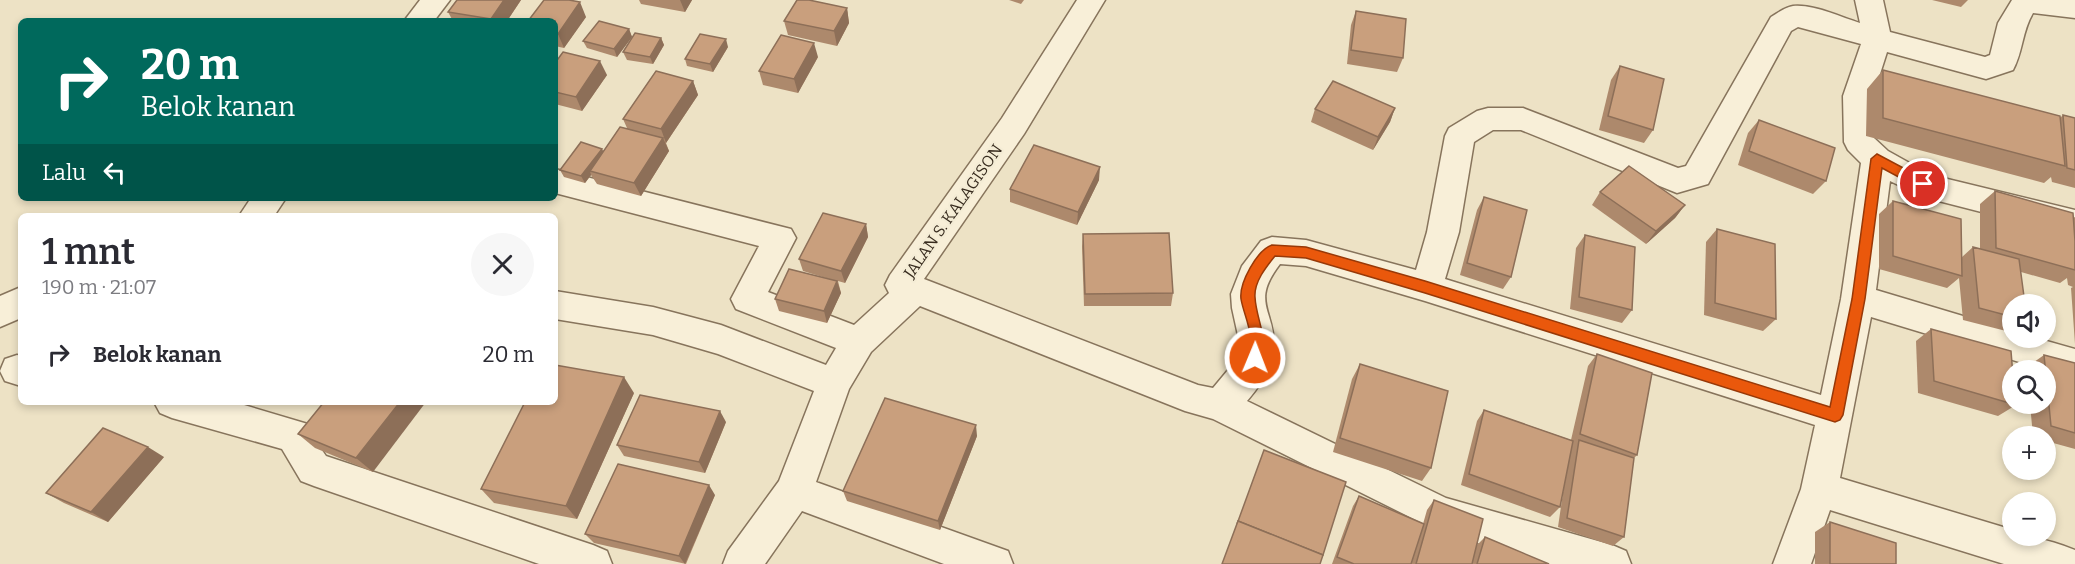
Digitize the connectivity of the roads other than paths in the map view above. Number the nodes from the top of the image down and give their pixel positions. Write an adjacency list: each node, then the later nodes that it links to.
1 (436, 0): 5 (street)
2 (1091, 0): 13 (street, JALAN S. KALAGISON)
3 (1869, 0): 6 (street)
4 (2075, 8): 6 (street)
5 (421, 18)
6 (1877, 39): 7 (street); 12 (street)
7 (1877, 159): 11 (street); 14 (street)
8 (558, 182): 18 (street)
9 (268, 201): 10 (street)
10 (258, 213)
11 (2075, 223)
12 (1425, 287): 22 (street); 23 (street)
13 (915, 290): 18 (street, JALAN S. KALAGISON); 22 (street)
14 (1858, 299): 19 (street); 23 (street)
15 (18, 303): 17 (street)
16 (558, 305): 20 (street)
17 (0, 313)
18 (859, 342): 20 (street, JALAN S. KALAGISON)
19 (2075, 364)
20 (834, 383): 25 (street, JALAN S. KALAGISON)
21 (186, 405): 26 (street)
22 (1219, 405): 29 (street)
23 (1835, 415): 24 (street)
24 (1819, 489): 30 (street); 31 (street)
25 (794, 490): 27 (street, JALAN S. KALAGISON); 28 (street)
26 (593, 564)
27 (742, 564)
28 (994, 564)
29 (1612, 564)
30 (1792, 564)
31 (2064, 564)

